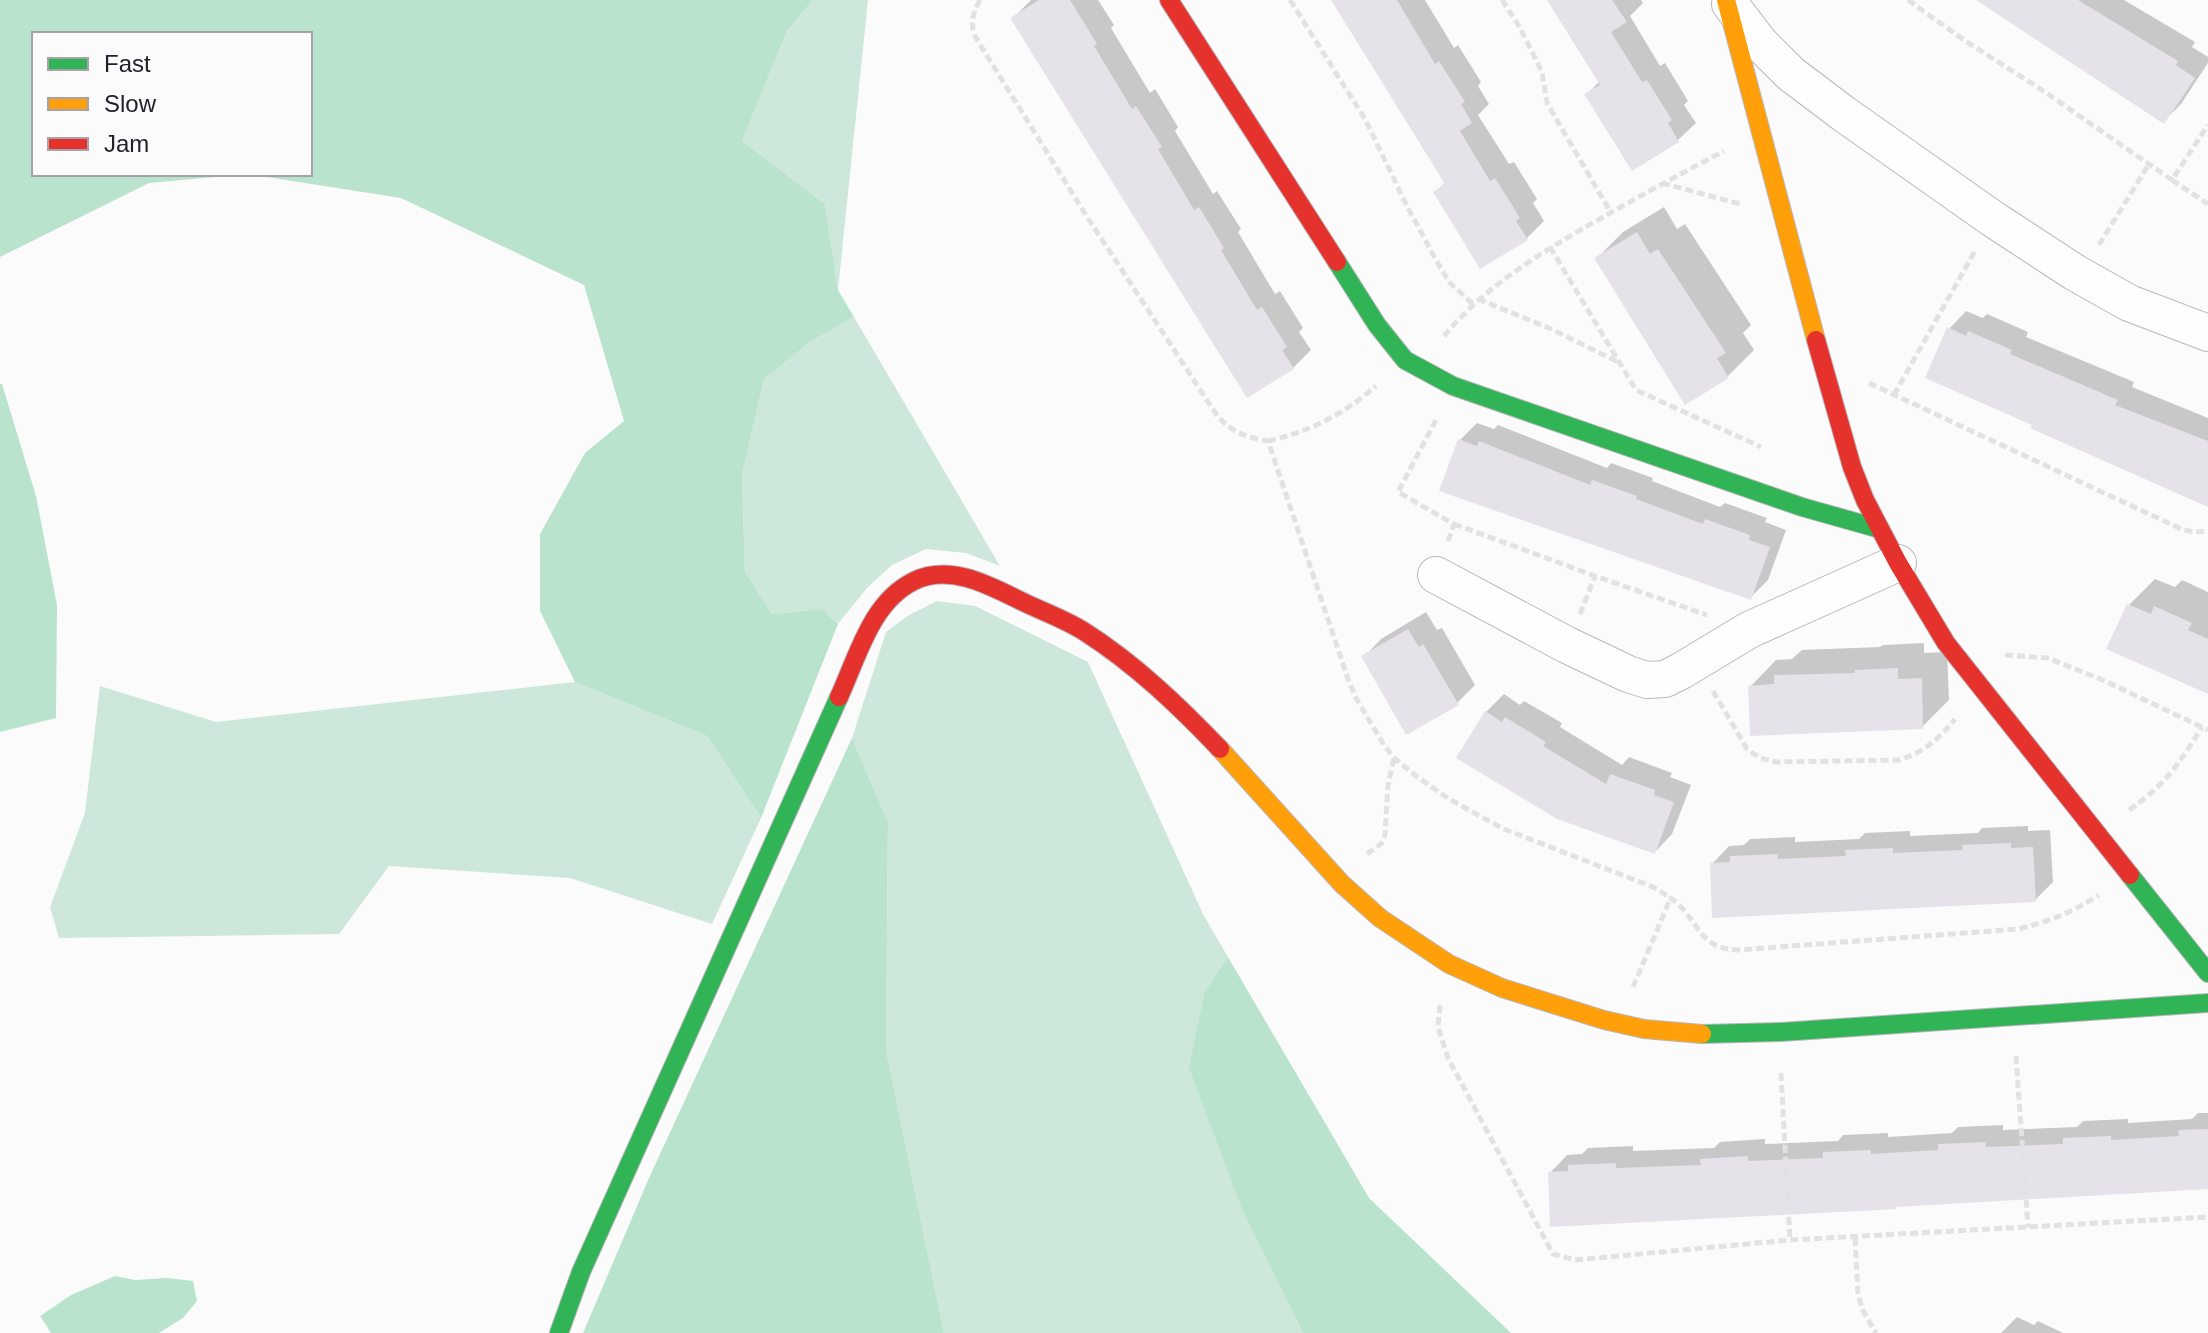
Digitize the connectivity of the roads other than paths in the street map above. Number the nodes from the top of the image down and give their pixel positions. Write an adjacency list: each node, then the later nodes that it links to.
1 (1169, 0): 4 (street)
2 (1726, 0): 3 (street); 4 (street)
3 (2208, 333)
4 (1880, 529): 5 (street)
5 (1898, 563): 6 (street); 7 (street)
6 (1436, 575)
7 (2208, 973)
8 (2208, 1003): 9 (street)
9 (559, 1333)

